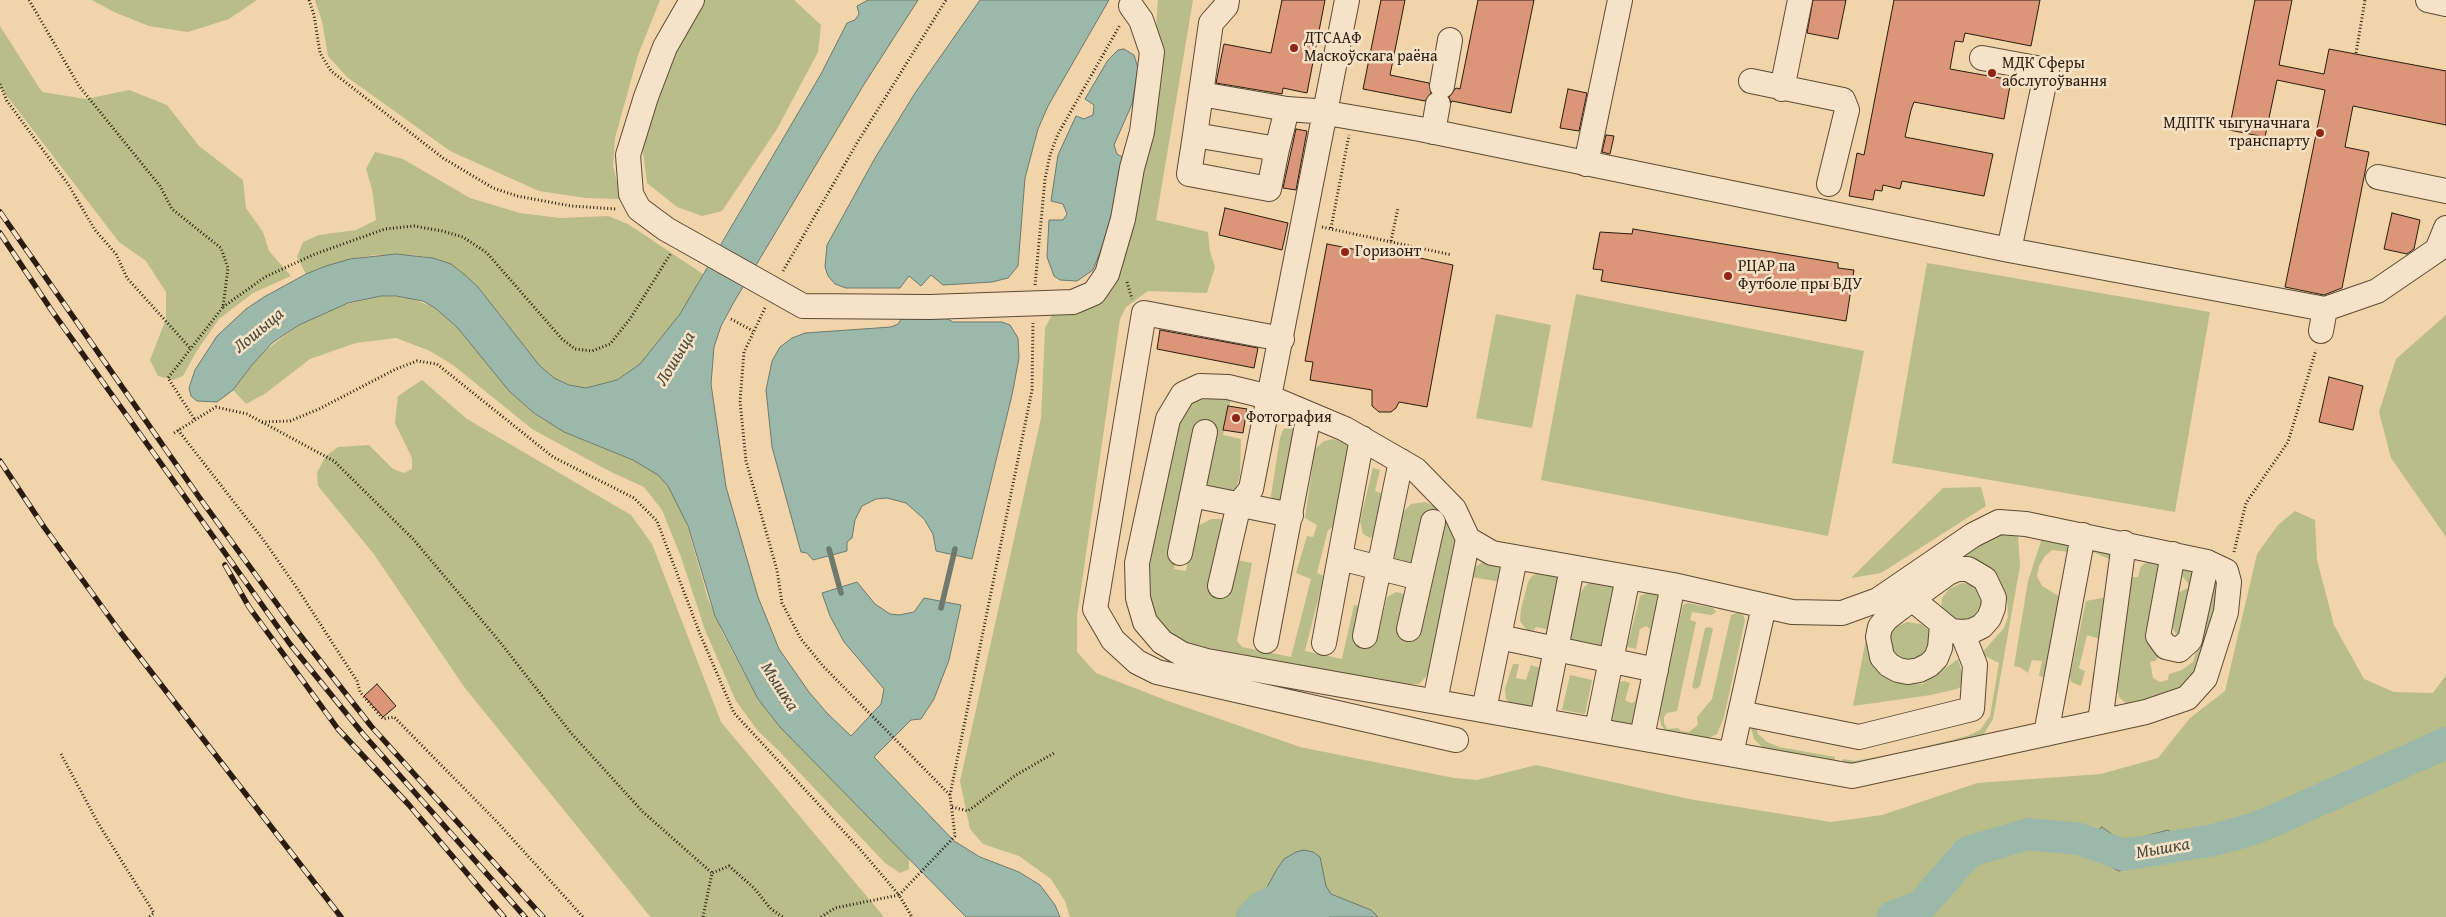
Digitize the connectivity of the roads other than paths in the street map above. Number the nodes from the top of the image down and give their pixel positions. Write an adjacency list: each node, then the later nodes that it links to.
1 (692, 0): 8 (lane)
2 (1227, 0): 13 (lane)
3 (1347, 0): 15 (lane)
4 (1620, 0): 19 (lane)
5 (1800, 0): 12 (lane)
6 (2428, 0): 7 (lane)
7 (2446, 4)
8 (1131, 6)
9 (1450, 40): 16 (lane)
10 (1982, 58): 24 (lane)
11 (1751, 80): 12 (lane)
12 (1782, 89): 21 (lane)
13 (1201, 94): 14 (lane); 17 (lane)
14 (1287, 109): 15 (lane); 18 (lane)
15 (1325, 112): 16 (lane); 25 (lane)
16 (1433, 132): 19 (lane)
17 (1195, 135): 18 (lane); 18 (lane)
18 (1277, 149)
19 (1586, 164): 24 (lane)
20 (2378, 177): 22 (lane)
21 (1829, 184)
22 (2446, 191)
23 (2446, 228): 24 (lane)
24 (2008, 250)
25 (1282, 339): 26 (lane); 68 (lane)
26 (1269, 397): 27 (lane); 32 (lane); 60 (lane)
27 (1309, 414): 29 (lane); 33 (lane)
28 (1205, 432): 31 (lane)
29 (1362, 438): 30 (lane); 40 (lane)
30 (1401, 461): 36 (lane); 43 (lane)
31 (1192, 495): 32 (lane); 38 (lane)
32 (1239, 504): 33 (lane); 48 (lane)
33 (1291, 516): 55 (lane)
34 (1433, 522): 46 (lane)
35 (2083, 535): 37 (lane); 49 (lane); 66 (lane)
36 (1468, 539): 41 (lane); 60 (lane)
37 (2124, 543): 39 (lane); 64 (lane)
38 (1180, 553)
39 (2173, 554): 42 (lane); 42 (lane)
40 (1340, 558): 43 (lane); 56 (lane)
41 (1515, 558): 44 (lane); 54 (lane)
42 (2217, 566): 64 (lane)
43 (1379, 568): 46 (lane); 53 (lane)
44 (1572, 568): 45 (lane); 57 (lane)
45 (1628, 577): 47 (lane); 58 (lane)
46 (1420, 578): 51 (lane)
47 (1673, 585): 50 (lane); 59 (lane)
48 (1220, 586)
49 (1905, 592): 50 (lane); 52 (lane); 52 (lane); 52 (lane)
50 (1764, 606): 62 (lane)
51 (1409, 629)
52 (1952, 629): 62 (lane)
53 (1365, 636)
54 (1499, 637): 57 (lane); 61 (lane)
55 (1266, 641)
56 (1324, 643)
57 (1556, 649): 58 (lane); 63 (lane)
58 (1611, 661): 59 (lane); 65 (lane)
59 (1656, 670): 67 (lane)
60 (1435, 701): 61 (lane)
61 (1484, 710): 63 (lane)
62 (1740, 713): 69 (lane)
63 (1542, 720): 65 (lane)
64 (2100, 722): 66 (lane)
65 (1597, 729): 67 (lane)
66 (2046, 734): 69 (lane)
67 (1642, 737): 69 (lane)
68 (1456, 740)
69 (1731, 754)

